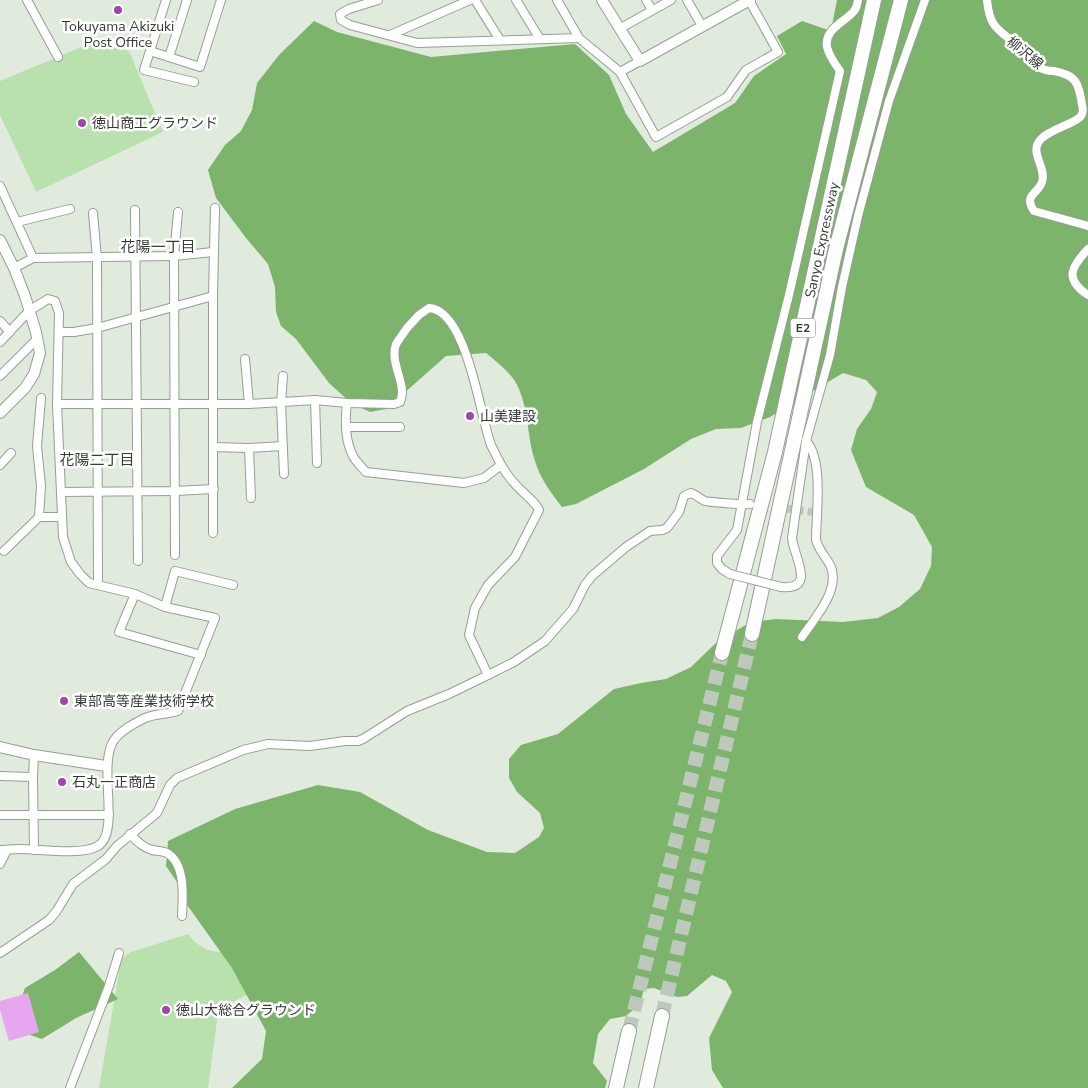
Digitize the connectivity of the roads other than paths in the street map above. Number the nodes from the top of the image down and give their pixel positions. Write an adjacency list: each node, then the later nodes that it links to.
1 (27, 0): 28 (street)
2 (187, 0): 29 (street)
3 (221, 0): 29 (street)
4 (378, 0): 23 (street)
5 (470, 0): 23 (street)
6 (475, 0): 26 (street)
7 (516, 0): 25 (street)
8 (558, 0): 24 (street)
9 (602, 0): 22 (street)
10 (646, 0): 20 (street)
11 (671, 0): 20 (street)
12 (687, 0): 21 (street)
13 (750, 0): 21 (street); 31 (street)
14 (858, 0): 91 (street)
15 (874, 0): 104 (highway, Sanyo Expressway / E2)
16 (901, 0): 102 (highway, Sanyo Expressway / E2)
17 (925, 0): 76 (street)
18 (987, 0): 40 (street, 柳沢線)
19 (163, 1): 27 (street)
20 (652, 10): 22 (street)
21 (702, 26): 30 (street)
22 (619, 29): 30 (street)
23 (390, 35): 26 (street)
24 (579, 38): 25 (street); 31 (street)
25 (540, 39): 26 (street)
26 (500, 40)
27 (150, 51): 29 (street); 32 (street)
28 (58, 57)
29 (169, 57)
30 (640, 61): 31 (street)
31 (620, 72)
32 (194, 82)
33 (0, 186): 39 (street)
34 (215, 208): 43 (street)
35 (70, 209): 39 (street)
36 (135, 210): 44 (street)
37 (178, 212): 45 (street)
38 (93, 213): 47 (street)
39 (17, 222): 46 (street)
40 (1088, 226)
41 (0, 240): 48 (street)
42 (1088, 248): 49 (street)
43 (213, 252): 45 (street); 50 (street)
44 (135, 256): 45 (street); 47 (street); 53 (street)
45 (174, 256): 51 (street)
46 (33, 258): 47 (street); 48 (street)
47 (97, 258): 55 (street)
48 (14, 268): 52 (street)
49 (1088, 295)
50 (213, 296): 51 (street); 71 (street)
51 (174, 307): 53 (street); 65 (street)
52 (29, 311): 56 (street); 57 (street); 58 (street)
53 (136, 317): 55 (street); 70 (street)
54 (0, 321): 56 (street)
55 (97, 328): 57 (street); 69 (street)
56 (10, 332): 59 (street)
57 (59, 332): 68 (street)
58 (38, 338): 61 (street); 73 (street)
59 (0, 342)
60 (245, 359): 72 (street)
61 (0, 376)
62 (282, 376): 66 (street)
63 (41, 398): 92 (street)
64 (315, 400): 66 (street); 67 (street); 81 (street)
65 (175, 403): 70 (street); 71 (street); 89 (street)
66 (281, 403): 72 (street); 78 (street)
67 (347, 403): 74 (street); 83 (street)
68 (58, 404): 69 (street); 87 (street)
69 (97, 404): 70 (street); 88 (street)
70 (136, 404): 86 (street)
71 (213, 404): 72 (street); 77 (street)
72 (249, 404)
73 (0, 413)
74 (346, 427): 75 (street); 83 (street)
75 (400, 427)
76 (806, 441): 91 (street, bridge); 103 (street)
77 (213, 446): 79 (street); 85 (street)
78 (283, 446): 79 (street); 84 (street)
79 (249, 448): 90 (street)
80 (11, 453): 82 (street)
81 (317, 463)
82 (0, 465)
83 (501, 465): 106 (street)
84 (284, 474)
85 (214, 489): 89 (street); 94 (street)
86 (137, 491): 88 (street); 89 (street); 97 (street)
87 (60, 492): 88 (street); 93 (street)
88 (99, 492): 98 (street)
89 (175, 492): 96 (street)
90 (251, 498)
91 (746, 505): 106 (street)
92 (39, 517): 93 (street); 95 (street)
93 (61, 517): 98 (street)
94 (214, 533)
95 (4, 551)
96 (175, 555)
97 (138, 561)
98 (98, 584): 100 (street)
99 (233, 585): 101 (street)
100 (135, 594): 101 (street); 105 (street)
101 (165, 607): 105 (street)
102 (752, 634)
103 (802, 637)
104 (722, 653)
105 (201, 655): 109 (street)
106 (488, 675): 115 (street)
107 (0, 747): 108 (street)
108 (34, 755): 109 (street); 111 (street)
109 (106, 766): 114 (street)
110 (0, 776): 111 (street)
111 (33, 777): 113 (street)
112 (0, 814): 113 (street)
113 (33, 815): 114 (street); 117 (street)
114 (109, 815): 117 (street)
115 (130, 834): 119 (street); 120 (street)
116 (4, 850): 117 (street); 118 (street)
117 (34, 850)
118 (0, 864)
119 (182, 916)
120 (0, 953)
121 (120, 953): 124 (street)
122 (662, 1016): 126 (highway)
123 (628, 1030): 125 (highway)
124 (70, 1088)
125 (616, 1088)
126 (646, 1088)

